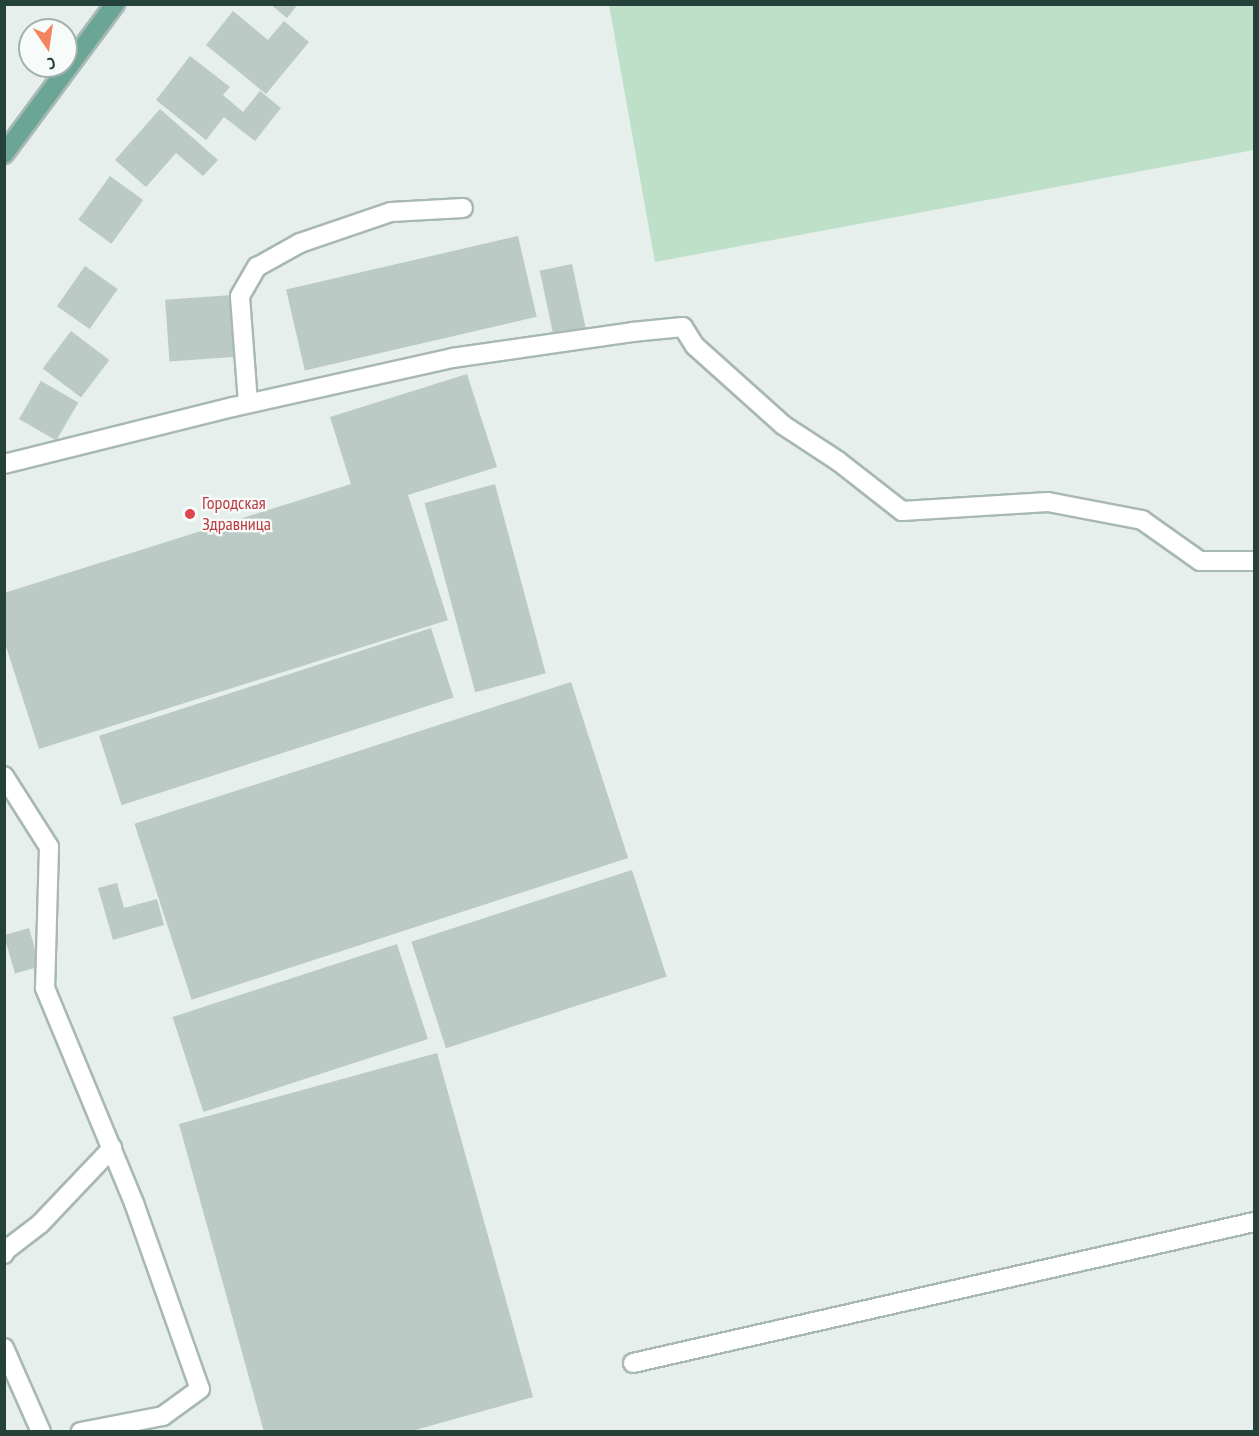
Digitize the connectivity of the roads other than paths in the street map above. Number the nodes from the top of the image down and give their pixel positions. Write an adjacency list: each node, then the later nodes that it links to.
1 (115, 4): 2 (main road)
2 (4, 154)
3 (463, 208): 4 (lane)
4 (248, 404): 5 (lane); 6 (lane)
5 (4, 464)
6 (1254, 561)
7 (4, 776): 8 (lane)
8 (112, 1148): 10 (lane); 14 (lane)
9 (1254, 1222): 12 (lane)
10 (4, 1254)
11 (4, 1348): 13 (lane)
12 (633, 1364)
13 (41, 1431)
14 (81, 1431)

